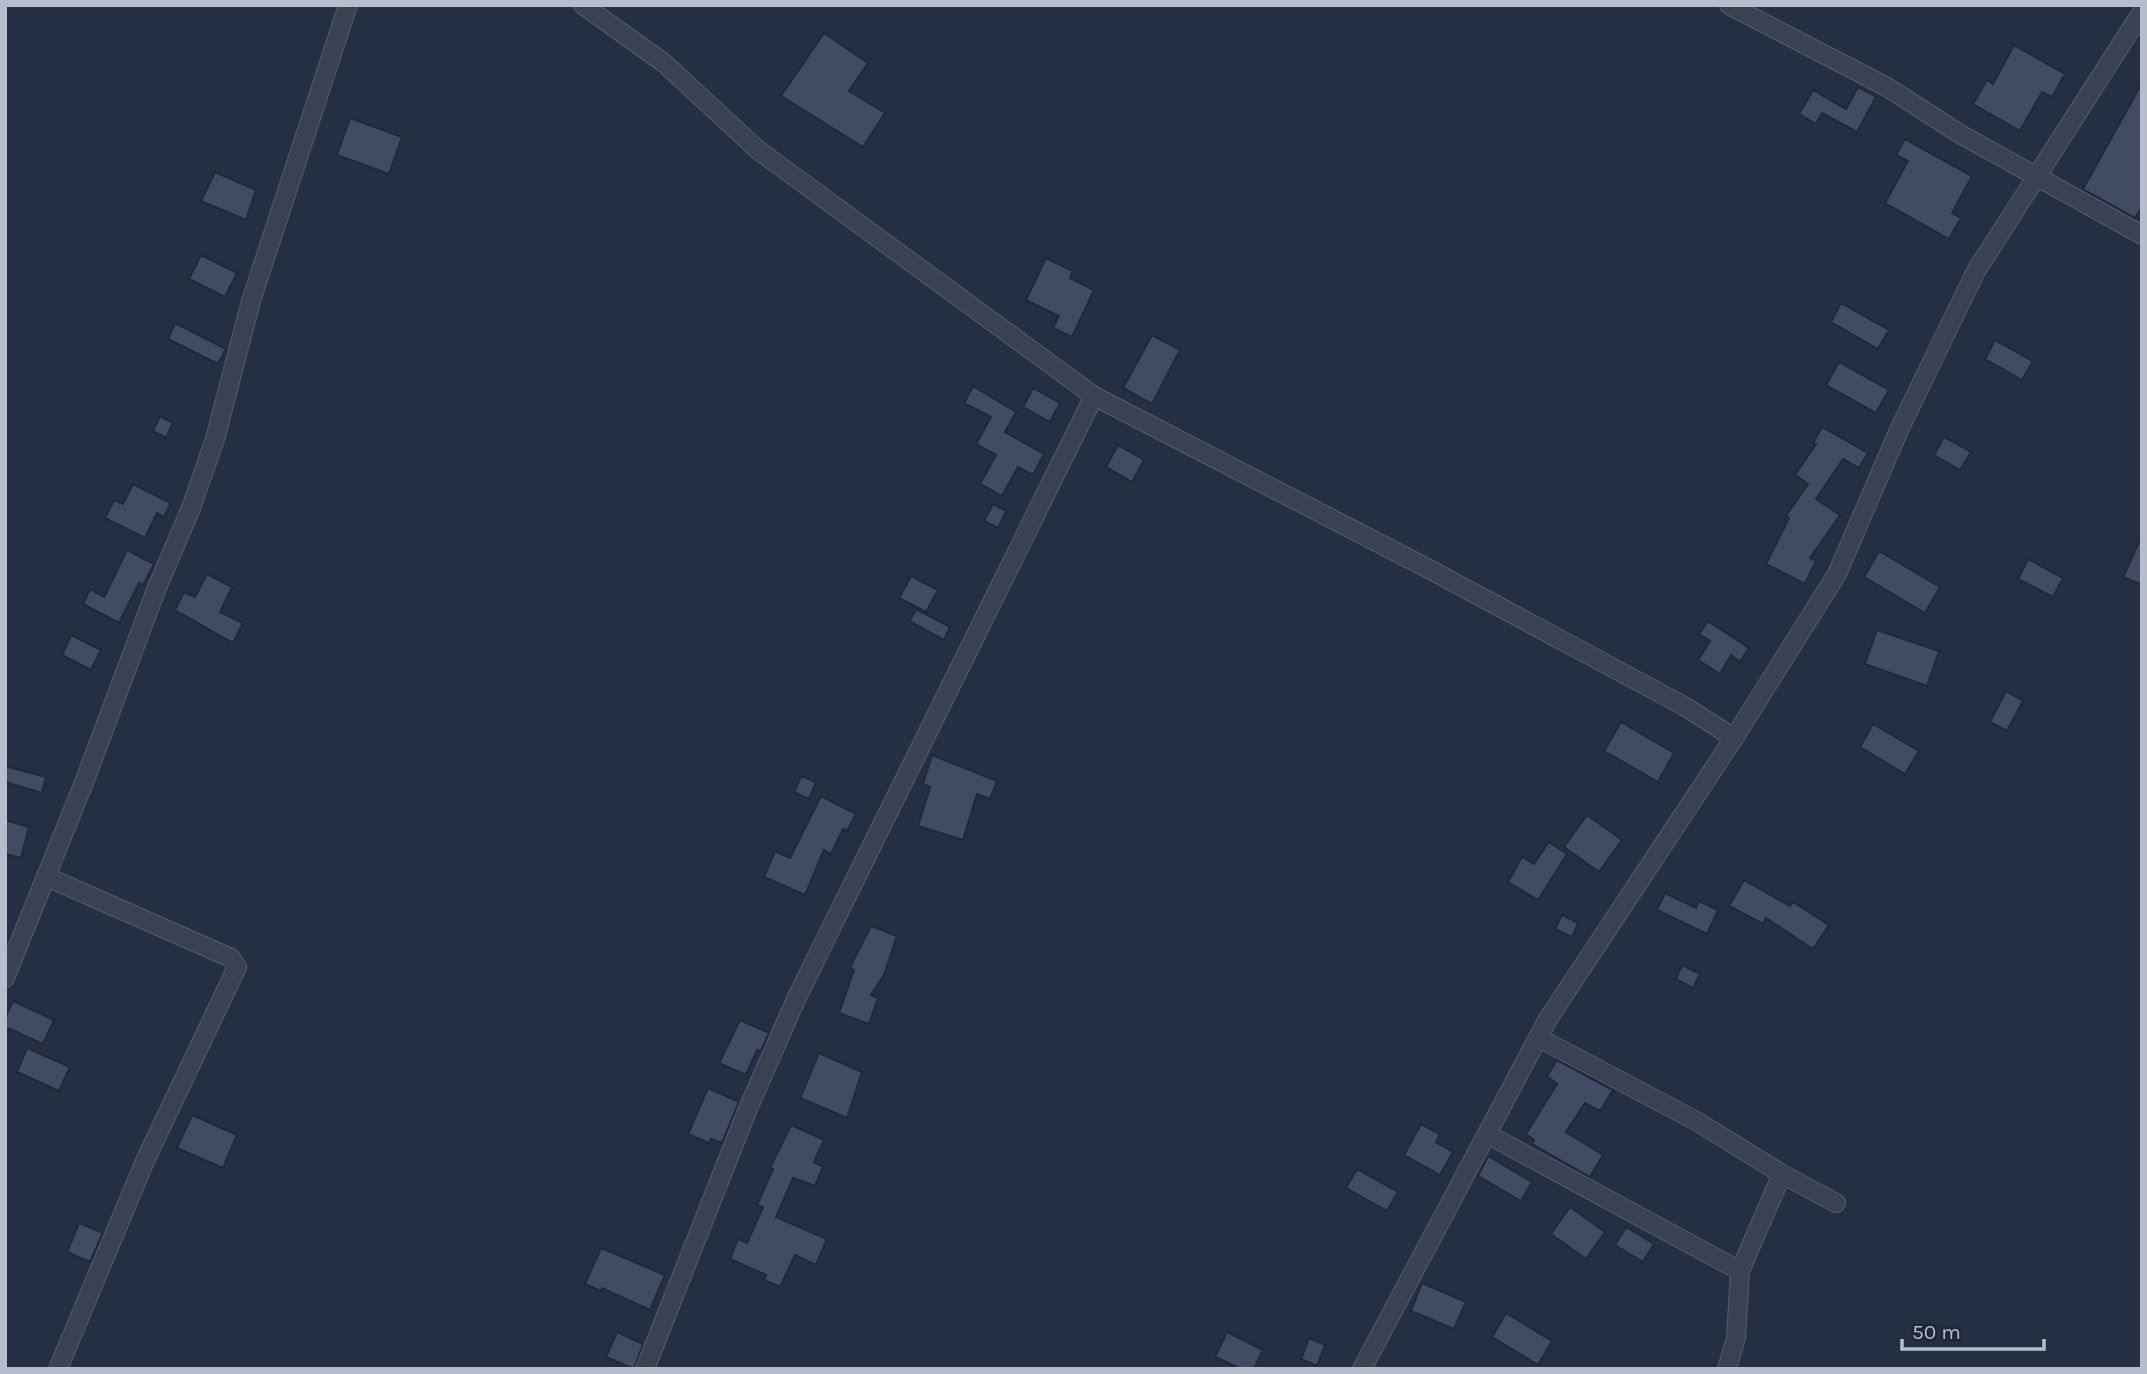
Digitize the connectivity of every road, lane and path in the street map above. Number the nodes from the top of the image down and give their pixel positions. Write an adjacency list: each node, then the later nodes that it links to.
1 (348, 5): 9 (street)
2 (583, 5): 7 (street)
3 (1729, 5): 5 (street)
4 (2142, 12): 5 (street)
5 (2038, 176): 6 (street); 8 (street)
6 (2142, 235)
7 (1094, 396): 8 (street); 17 (street)
8 (1734, 738): 11 (street)
9 (47, 877): 10 (street); 16 (street)
10 (5, 978)
11 (1539, 1038): 12 (street); 13 (street)
12 (1487, 1134): 15 (street); 18 (street)
13 (1782, 1174): 14 (street); 15 (street)
14 (1836, 1203)
15 (1740, 1271): 19 (street)
16 (58, 1369)
17 (645, 1369)
18 (1362, 1369)
19 (1727, 1369)

